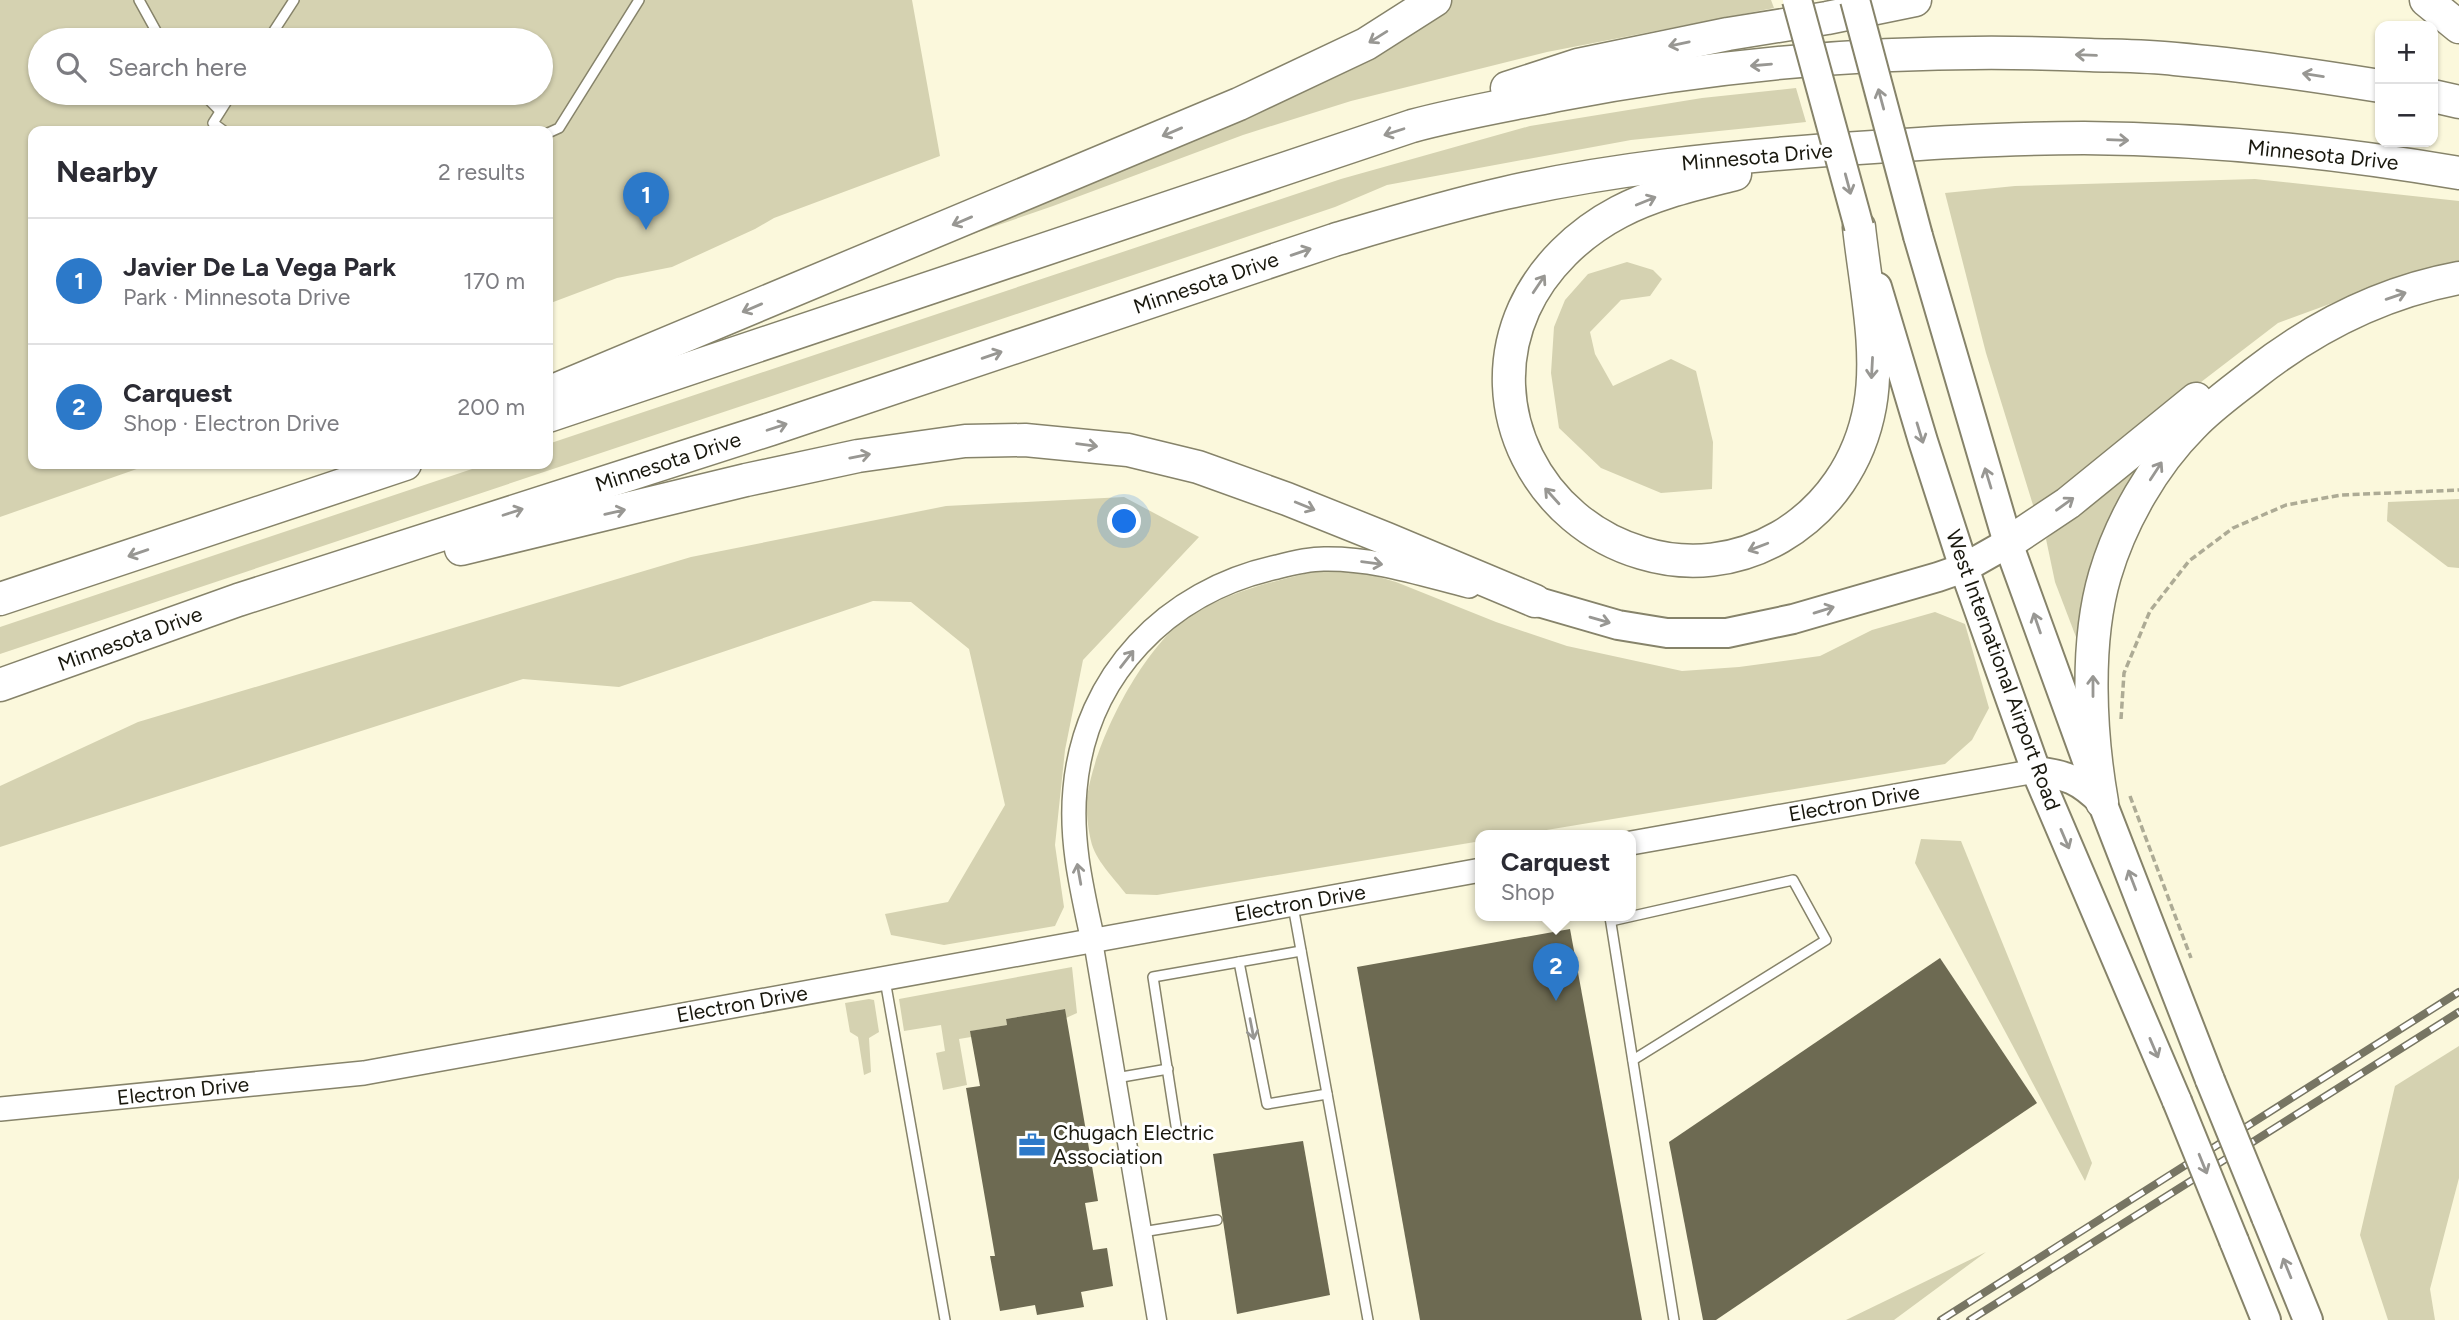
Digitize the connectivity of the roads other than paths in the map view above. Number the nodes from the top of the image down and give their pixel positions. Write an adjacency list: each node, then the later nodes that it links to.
1 (139, 0): 10 (lane)
2 (295, 0): 11 (lane)
3 (639, 0): 20 (lane)
4 (1435, 0): 26 (highway, one-way to 26)
5 (1797, 0): 23 (main road, West International Airport Road, one-way to 23, bridge)
6 (1855, 0): 31 (main road, one-way to 6, bridge)
7 (1915, 0): 18 (highway, one-way to 18)
8 (2426, 0): 9 (highway)
9 (2459, 27)
10 (154, 28)
11 (276, 28)
12 (2375, 85): 18 (highway, one-way to 18)
13 (2438, 97): 14 (highway)
14 (2459, 102)
15 (214, 105): 17 (lane)
16 (224, 105): 17 (lane)
17 (220, 111): 19 (lane)
18 (1444, 117): 27 (highway, one-way to 27)
19 (217, 126)
20 (553, 131)
21 (1823, 151): 22 (highway, Minnesota Drive, one-way to 22); 23 (highway, one-way to 21); 34 (highway, Minnesota Drive, one-way to 21)
22 (2459, 173)
23 (1859, 227): 32 (main road, West International Airport Road, one-way to 32)
24 (2459, 278): 25 (highway, one-way to 24)
25 (2335, 321): 31 (highway, one-way to 25); 38 (highway, one-way to 25)
26 (553, 391)
27 (553, 414)
28 (358, 469): 30 (highway)
29 (390, 469): 30 (highway)
30 (203, 531): 33 (highway, one-way to 33)
31 (2008, 543): 32 (main road); 38 (main road, one-way to 31)
32 (1965, 568): 35 (main road, one-way to 32); 37 (main road, West International Airport Road)
33 (0, 599)
34 (238, 600): 35 (highway, one-way to 35); 36 (highway, Minnesota Drive)
35 (1535, 601): 44 (street, one-way to 35)
36 (0, 685)
37 (2036, 771): 38 (main road); 39 (street, Electron Drive); 60 (main road, West International Airport Road, one-way to 60, bridge)
38 (2116, 799): 61 (main road, one-way to 38, bridge)
39 (1636, 842)
40 (1475, 871): 41 (street, Electron Drive)
41 (1293, 904): 44 (street, Electron Drive); 45 (lane)
42 (1636, 913): 48 (lane)
43 (1610, 921): 48 (lane)
44 (1093, 941): 47 (street, Electron Drive); 50 (street)
45 (1301, 951): 46 (lane); 51 (lane)
46 (1239, 962): 49 (lane); 51 (lane, one-way to 51)
47 (884, 979): 52 (street, Electron Drive); 56 (lane)
48 (1633, 1060): 59 (lane)
49 (1168, 1069): 50 (lane); 53 (lane)
50 (1116, 1078): 55 (street)
51 (1327, 1094): 58 (lane)
52 (0, 1109)
53 (1177, 1132)
54 (1217, 1220): 55 (lane)
55 (1142, 1232): 57 (street)
56 (945, 1320)
57 (1157, 1320)
58 (1368, 1320)
59 (1674, 1320)
60 (2266, 1320)
61 (2308, 1320)

